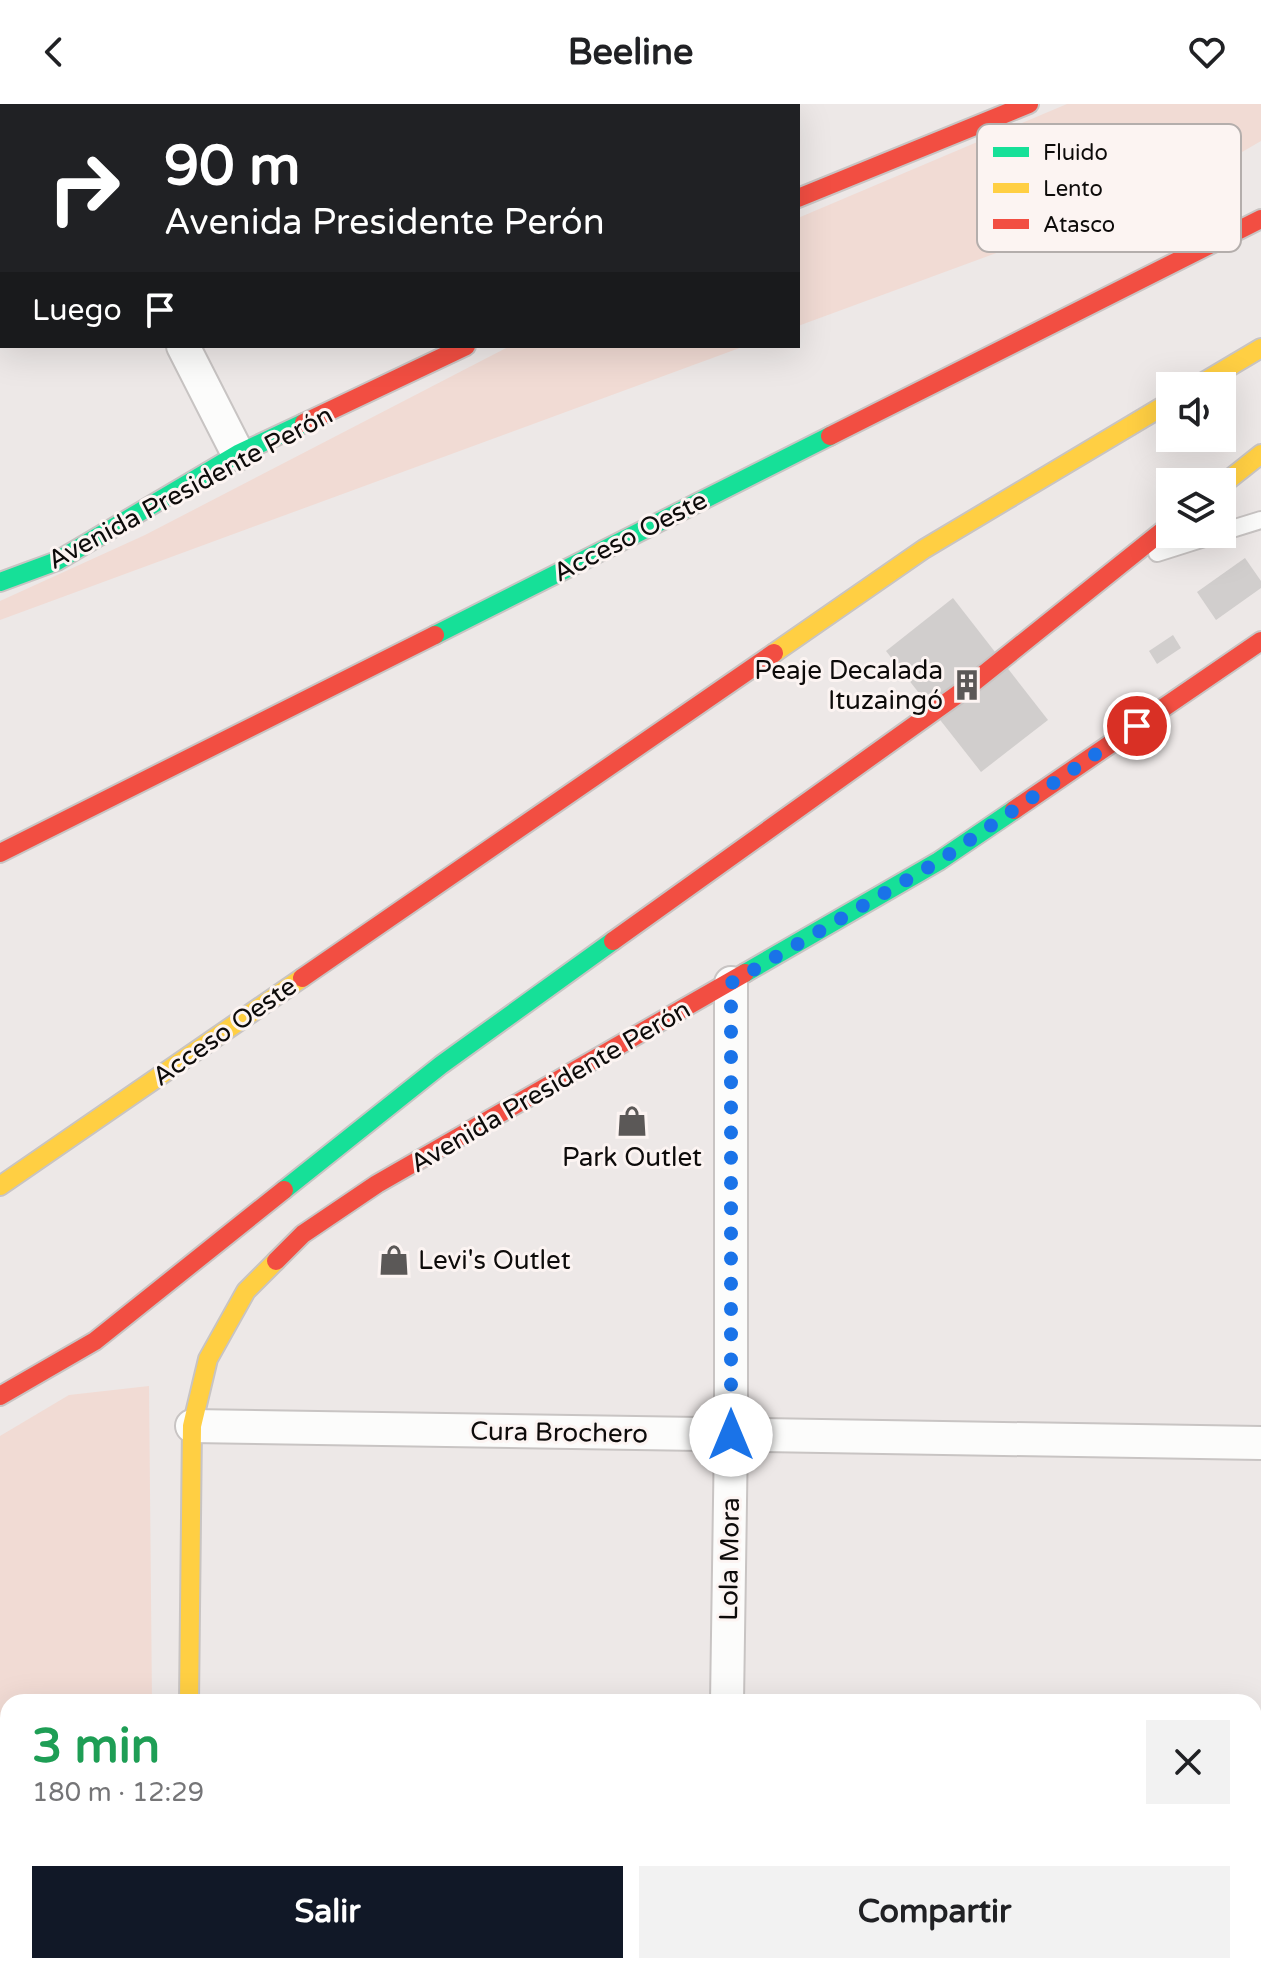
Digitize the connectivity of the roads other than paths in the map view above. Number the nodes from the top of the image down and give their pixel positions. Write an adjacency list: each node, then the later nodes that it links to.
1 (1029, 104): 2 (main road)
2 (980, 124)
3 (977, 125): 4 (main road)
4 (800, 197)
5 (1261, 219): 6 (main road, Acceso Oeste)
6 (1241, 229)
7 (1195, 252): 23 (main road, Acceso Oeste)
8 (184, 348): 13 (street)
9 (462, 348): 13 (main road, Avenida Presidente Perón)
10 (1261, 348): 11 (main road)
11 (1221, 372)
12 (1156, 410): 25 (main road, Acceso Oeste)
13 (238, 454): 21 (main road, Avenida Presidente Perón)
14 (1261, 454): 15 (main road)
15 (1236, 474)
16 (1261, 520): 17 (lane)
17 (1236, 528)
18 (1156, 536): 20 (main road)
19 (1174, 548): 20 (lane)
20 (1118, 566): 26 (main road)
21 (0, 582)
22 (1261, 641): 24 (main road, Avenida Presidente Perón)
23 (0, 853)
24 (731, 983): 27 (main road, Avenida Presidente Perón); 28 (street, Lola Mora)
25 (0, 1186)
26 (0, 1396)
27 (192, 1426): 28 (street, Cura Brochero); 30 (main road, Avenida Presidente Perón)
28 (731, 1435): 29 (street, Cura Brochero); 31 (street, Lola Mora)
29 (1261, 1443)
30 (189, 1694)
31 (727, 1694)

